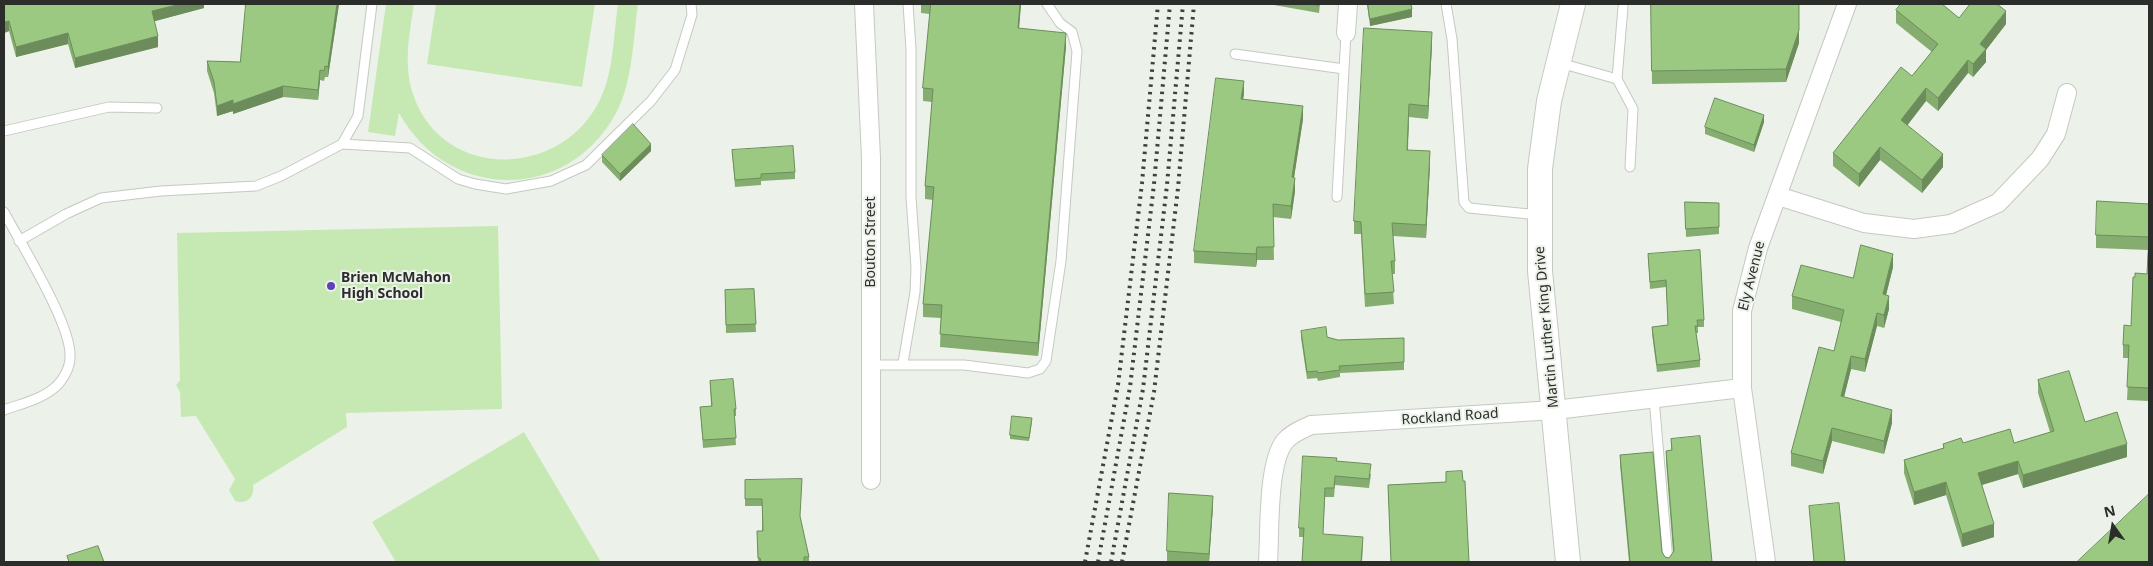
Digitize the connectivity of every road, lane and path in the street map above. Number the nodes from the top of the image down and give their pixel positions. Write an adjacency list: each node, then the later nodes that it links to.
1 (372, 4): 19 (lane)
2 (691, 4): 19 (lane)
3 (864, 4): 27 (street, Bouton Street)
4 (908, 4): 26 (lane)
5 (1047, 4): 26 (lane)
6 (1348, 4): 11 (street)
7 (1446, 4): 24 (lane)
8 (1573, 4): 13 (main road, Martin Luther King Drive)
9 (1847, 4): 21 (street, Ely Avenue)
10 (1624, 7): 15 (lane)
11 (1346, 33): 14 (lane)
12 (1235, 54): 14 (lane)
13 (1558, 63): 15 (lane); 24 (main road, Martin Luther King Drive)
14 (1344, 69): 22 (lane)
15 (1616, 79): 20 (lane)
16 (2067, 92): 21 (street)
17 (157, 108): 18 (lane)
18 (4, 131)
19 (342, 144): 25 (lane)
20 (1630, 167)
21 (1778, 196): 28 (street, Ely Avenue)
22 (1337, 197)
23 (4, 212): 25 (lane)
24 (1540, 215): 31 (main road, Martin Luther King Drive)
25 (19, 241): 30 (lane)
26 (903, 363): 27 (lane)
27 (872, 365): 32 (street, Bouton Street)
28 (1742, 388): 29 (street, Rockland Road); 36 (street, Ely Avenue)
29 (1654, 398): 31 (street, Rockland Road); 35 (lane)
30 (4, 410)
31 (1554, 410): 33 (street, Rockland Road); 34 (main road, Martin Luther King Drive)
32 (872, 480)
33 (1268, 562)
34 (1568, 562)
35 (1668, 562)
36 (1766, 562)

